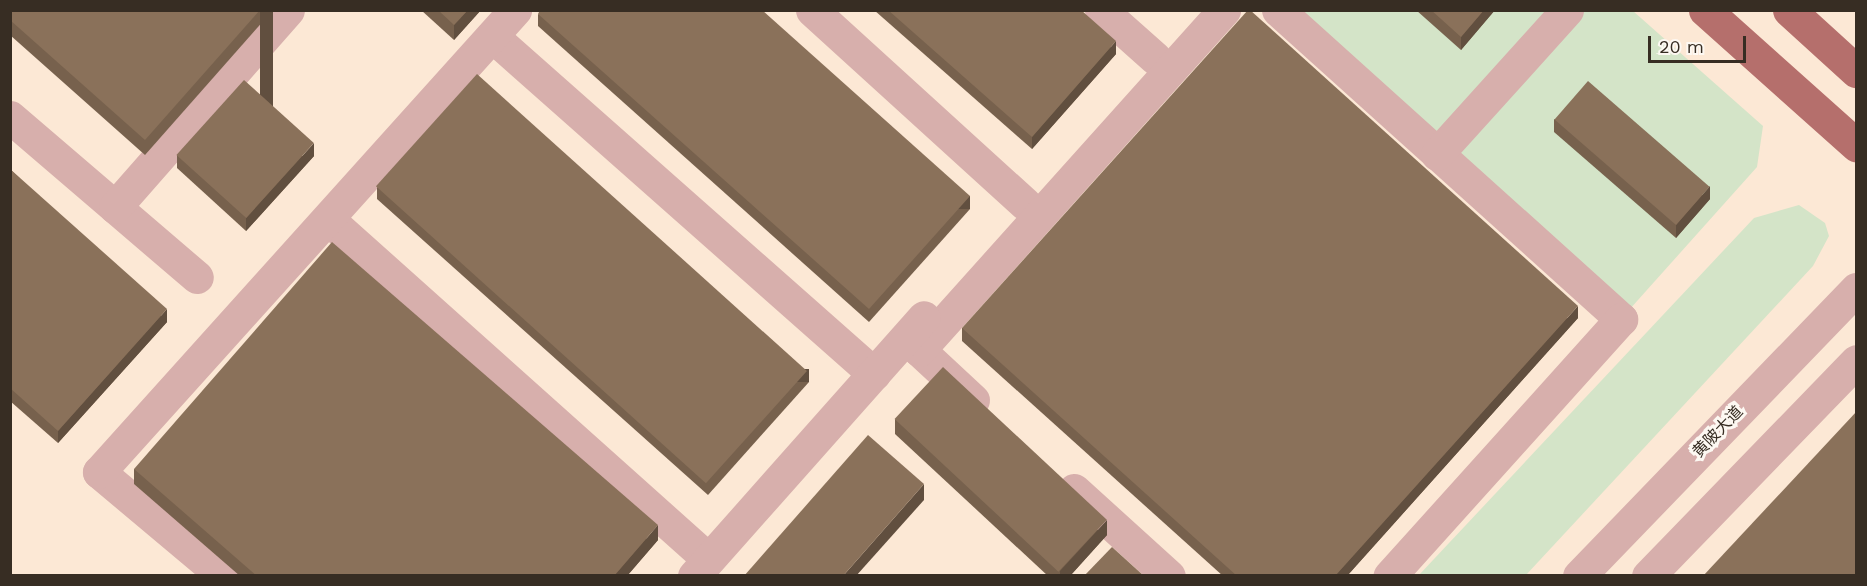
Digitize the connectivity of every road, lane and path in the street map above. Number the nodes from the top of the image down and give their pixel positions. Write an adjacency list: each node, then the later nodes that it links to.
1 (288, 10): 18 (street)
2 (515, 10): 11 (street)
3 (812, 10): 17 (street)
4 (1101, 10): 12 (street)
5 (1197, 10): 12 (street)
6 (1224, 10): 24 (street)
7 (1278, 10): 16 (street)
8 (1567, 10): 16 (street)
9 (1704, 10): 15 (main road)
10 (1789, 10): 13 (main road)
11 (492, 36): 19 (street); 23 (street)
12 (1155, 58): 17 (street)
13 (1857, 71)
14 (10, 117): 18 (street)
15 (1857, 145)
16 (1437, 154): 29 (street)
17 (1025, 204): 23 (street)
18 (115, 207): 20 (street)
19 (328, 219): 26 (street); 27 (street)
20 (197, 277)
21 (1857, 288): 30 (street, 黄陂大道)
22 (1857, 361): 31 (street)
23 (874, 374): 26 (street)
24 (996, 420)
25 (1048, 467): 28 (street)
26 (701, 568)
27 (223, 576)
28 (1169, 576)
29 (1390, 576)
30 (1579, 576)
31 (1648, 576)

